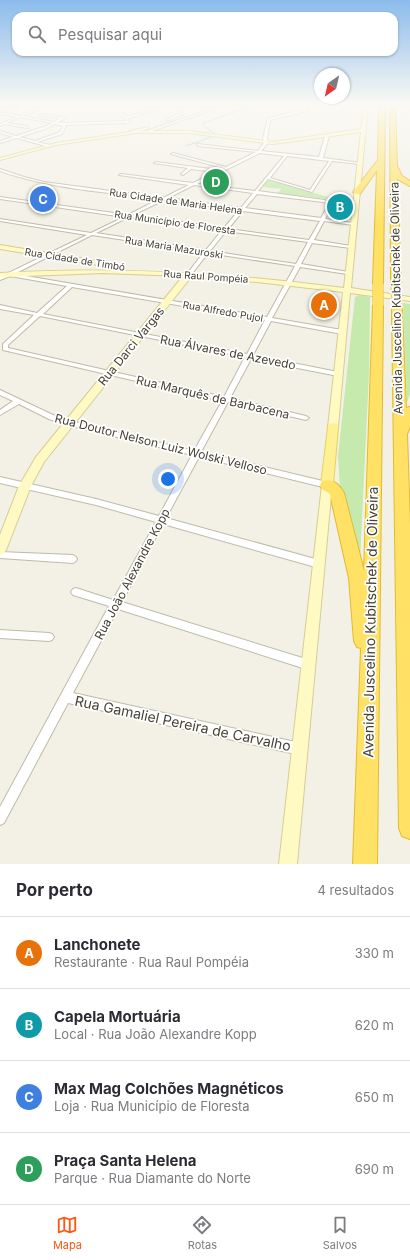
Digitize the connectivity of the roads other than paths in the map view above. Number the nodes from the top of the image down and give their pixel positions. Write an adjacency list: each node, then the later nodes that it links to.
1 (43, 144): 9 (street)
2 (58, 144): 9 (main road)
3 (264, 144): 10 (street)
4 (325, 144): 13 (street)
5 (362, 144): 18 (main road)
6 (381, 144): 16 (highway, Avenida Juscelino Kubitschek de Oliveira)
7 (393, 144): 19 (highway, Avenida Juscelino Kubitschek de Oliveira)
8 (198, 145): 10 (street)
9 (49, 146): 14 (main road)
10 (259, 152): 12 (street); 21 (street)
11 (174, 154): 21 (street)
12 (286, 155): 13 (street); 26 (street, Rua Darci Vargas)
13 (321, 158): 15 (street)
14 (0, 159)
15 (331, 160): 18 (street); 26 (street)
16 (381, 160): 30 (highway); 92 (highway, Avenida Juscelino Kubitschek de Oliveira, bridge)
17 (156, 163): 20 (street)
18 (360, 163): 30 (main road)
19 (393, 165): 28 (highway); 76 (highway, Avenida Juscelino Kubitschek de Oliveira, bridge)
20 (191, 167): 23 (street); 24 (street)
21 (227, 168): 23 (street)
22 (0, 170): 32 (street, Rua Cidade de Maria Helena)
23 (220, 171): 27 (street)
24 (183, 174)
25 (121, 175): 27 (street)
26 (266, 178): 29 (street, Rua Darci Vargas)
27 (193, 184): 29 (street); 32 (street)
28 (410, 184)
29 (255, 192): 33 (street, Rua Darci Vargas); 36 (street, Rua João Alexandre Kopp)
30 (356, 192): 37 (main road)
31 (0, 198): 34 (street, Rua Município de Floresta)
32 (163, 199): 33 (street, Rua Cidade de Maria Helena); 34 (street)
33 (241, 209): 36 (street, Rua Cidade de Maria Helena); 38 (street, Rua Darci Vargas)
34 (129, 216): 38 (street, Rua Município de Floresta); 39 (street)
35 (0, 220): 39 (street, Rua Maria Mazuroski)
36 (322, 220): 37 (street, Rua Cidade de Maria Helena); 40 (street, Rua João Alexandre Kopp)
37 (353, 224): 42 (main road)
38 (225, 229): 40 (street, Rua Município de Floresta); 43 (street, Rua Darci Vargas)
39 (92, 234): 43 (street, Rua Maria Mazuroski); 44 (street)
40 (311, 242): 42 (street, Rua Município de Floresta); 47 (street, Rua João Alexandre Kopp)
41 (0, 247): 44 (main road, Rua Cidade de Timbó)
42 (351, 247): 50 (main road)
43 (207, 252): 47 (street, Rua Maria Mazuroski); 52 (street, Rua Darci Vargas)
44 (50, 255): 45 (main road, Rua Cidade de Timbó); 46 (street)
45 (104, 264): 48 (main road, Rua Cidade de Timbó); 48 (main road)
46 (29, 265): 49 (street); 51 (street)
47 (298, 266): 50 (street, Rua Maria Mazuroski); 55 (street, Rua João Alexandre Kopp)
48 (118, 270): 49 (main road, Rua Raul Pompéia); 52 (main road, Rua Raul Pompéia)
49 (24, 273): 51 (main road, Rua Raul Pompéia)
50 (348, 273): 57 (main road)
51 (10, 274): 53 (main road, Rua Raul Pompéia); 54 (street); 56 (street, Rua Alfredo Pujol)
52 (189, 274): 55 (main road, Rua Raul Pompéia); 59 (main road, Rua Darci Vargas)
53 (0, 275)
54 (0, 279)
55 (289, 282): 57 (main road, Rua Raul Pompéia); 62 (street, Rua João Alexandre Kopp)
56 (71, 285): 59 (street, Rua Alfredo Pujol); 61 (street)
57 (347, 289): 58 (main road, Rua Raul Pompéia); 63 (main road)
58 (410, 298)
59 (167, 302): 62 (street, Rua Alfredo Pujol); 64 (main road, Rua Darci Vargas)
60 (0, 307): 61 (street, Rua Álvares de Azevedo)
61 (38, 315): 64 (street, Rua Álvares de Azevedo); 66 (street, Rua Marquês de Barbacena)
62 (269, 319): 63 (street, Rua Alfredo Pujol); 65 (street, Rua João Alexandre Kopp)
63 (342, 332): 67 (main road)
64 (140, 335): 65 (street, Rua Álvares de Azevedo); 66 (main road, Rua Darci Vargas)
65 (249, 357): 67 (street, Rua Álvares de Azevedo); 69 (street, Rua João Alexandre Kopp)
66 (109, 374): 69 (street, Rua Marquês de Barbacena); 74 (main road, Rua Darci Vargas)
67 (338, 374): 75 (main road)
68 (0, 392): 70 (street, Rua Doutor Nelson Luiz Wolski Velloso)
69 (226, 400): 73 (street, Rua Marquês de Barbacena); 77 (street, Rua João Alexandre Kopp)
70 (18, 401): 72 (street); 74 (street, Rua Doutor Nelson Luiz Wolski Velloso)
71 (410, 411): 76 (highway)
72 (0, 413)
73 (306, 418)
74 (69, 423): 77 (street, Rua Doutor Nelson Luiz Wolski Velloso); 80 (main road, Rua Darci Vargas)
75 (333, 427): 79 (main road)
76 (400, 438): 95 (highway, Avenida Juscelino Kubitschek de Oliveira)
77 (197, 454): 79 (street, Rua Doutor Nelson Luiz Wolski Velloso); 81 (street, Rua João Alexandre Kopp)
78 (0, 480): 80 (street)
79 (327, 485): 85 (main road); 92 (highway)
80 (25, 486): 81 (street); 82 (main road, Rua Darci Vargas)
81 (161, 520): 85 (street); 87 (street, Rua João Alexandre Kopp)
82 (0, 550)
83 (0, 555): 84 (street)
84 (73, 558)
85 (319, 564): 90 (main road)
86 (76, 592): 87 (street)
87 (116, 604): 90 (street); 91 (street, Rua João Alexandre Kopp)
88 (0, 634): 89 (street)
89 (49, 637)
90 (309, 665): 93 (main road)
91 (66, 697): 93 (street, Rua Gamaliel Pereira de Carvalho); 94 (street, Rua João Alexandre Kopp)
92 (368, 710): 97 (highway, Avenida Juscelino Kubitschek de Oliveira)
93 (300, 749): 96 (main road)
94 (0, 819)
95 (410, 828)
96 (288, 864)
97 (365, 864)

